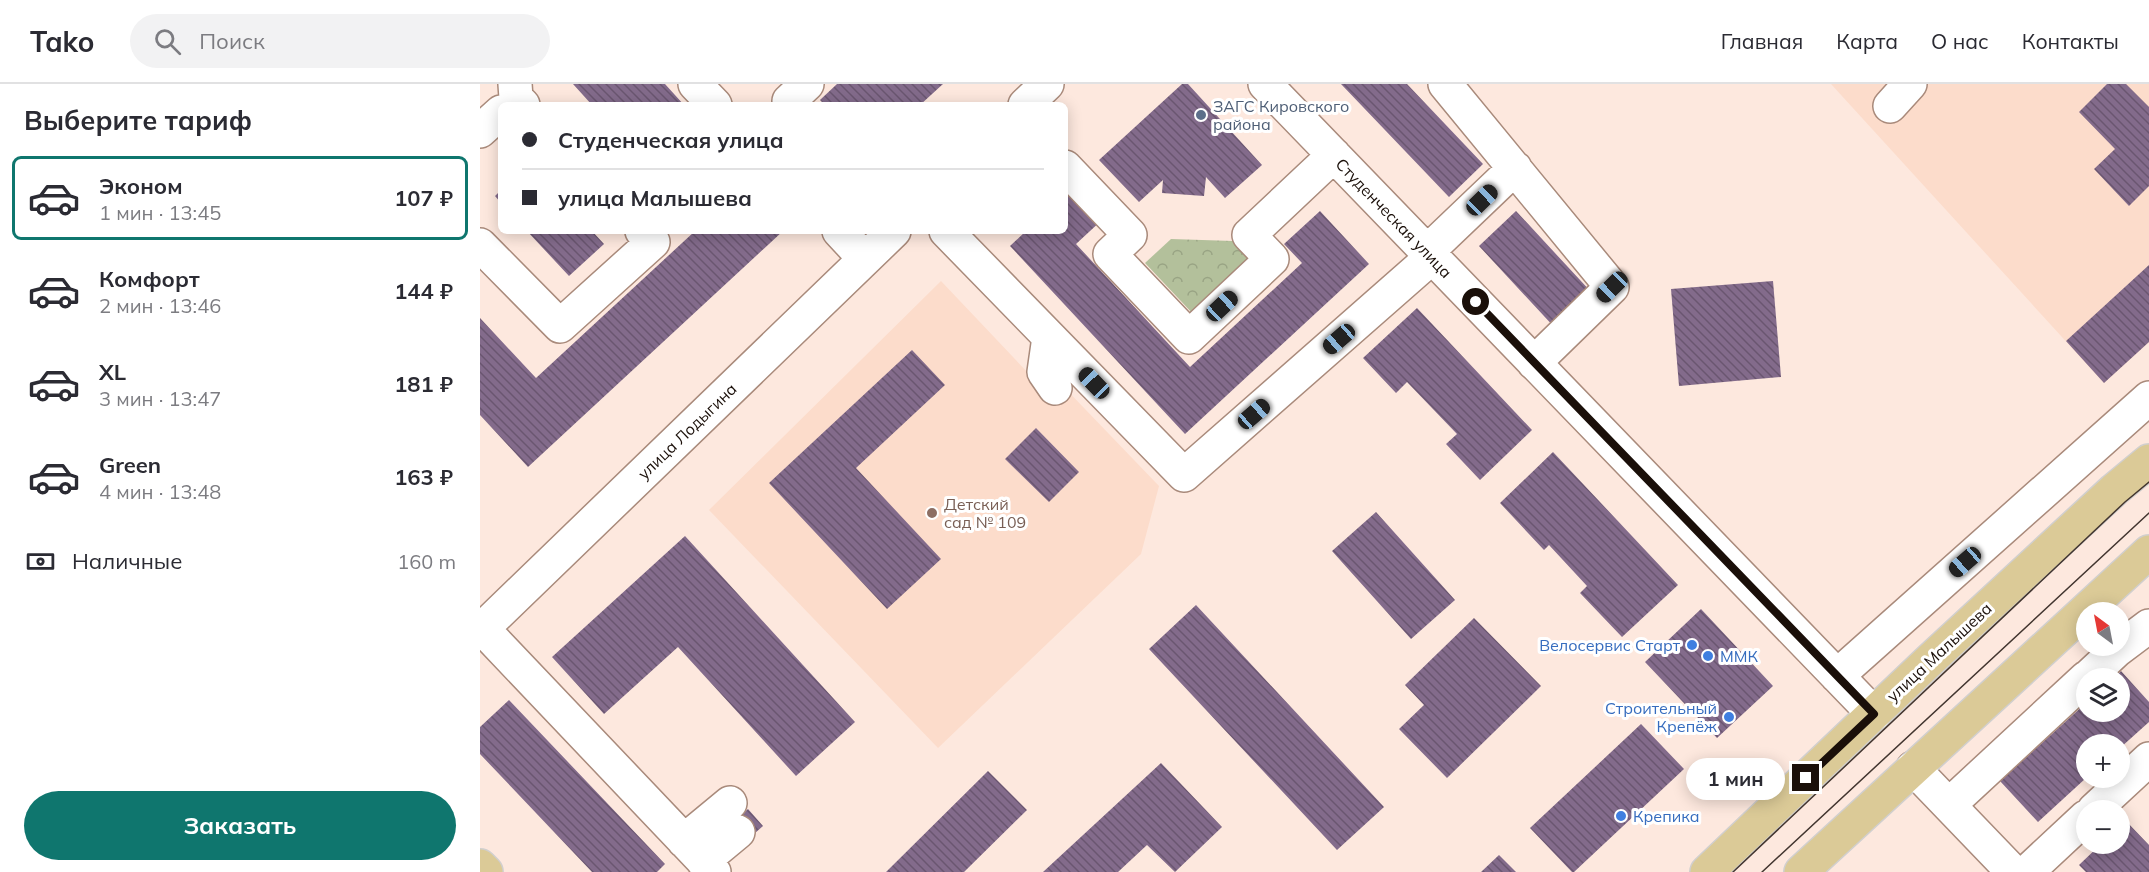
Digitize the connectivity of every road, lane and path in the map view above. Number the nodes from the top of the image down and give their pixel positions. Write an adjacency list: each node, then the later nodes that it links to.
1 (695, 84): 6 (street)
2 (807, 84): 7 (street)
3 (1047, 84): 8 (street)
4 (1265, 84): 11 (street, Студенческая улица)
5 (1445, 84): 12 (street)
6 (713, 102)
7 (790, 102)
8 (1028, 102)
9 (498, 115): 10 (street)
10 (480, 131)
11 (1334, 155): 13 (street); 19 (street, Студенческая улица)
12 (1515, 168): 19 (street); 22 (street)
13 (1068, 170)
14 (645, 234): 18 (street)
15 (842, 234): 20 (street)
16 (891, 234): 20 (street, улица Лодыгина)
17 (949, 234): 21 (street)
18 (480, 245)
19 (1429, 254): 21 (street); 22 (street, Студенческая улица)
20 (865, 258): 28 (street, улица Лодыгина)
21 (1049, 337): 23 (street)
22 (1534, 363): 30 (street, Студенческая улица)
23 (1055, 388)
24 (2149, 398): 30 (street)
25 (2149, 461): 32 (main road, улица Малышева)
26 (2149, 552): 34 (main road)
27 (2149, 626): 29 (street)
28 (481, 629): 39 (street)
29 (2098, 668)
30 (1837, 676): 32 (street, Студенческая улица)
31 (2076, 688): 36 (street)
32 (1874, 714): 42 (main road, улица Малышева)
33 (2149, 759): 35 (street)
34 (1913, 768): 36 (street); 43 (main road)
35 (2105, 800)
36 (1949, 805): 44 (street)
37 (734, 817): 39 (street)
38 (2076, 826): 45 (street)
39 (701, 858)
40 (480, 866): 41 (main road)
41 (486, 872)
42 (1707, 872)
43 (1801, 872)
44 (2013, 872)
45 (2027, 872)

